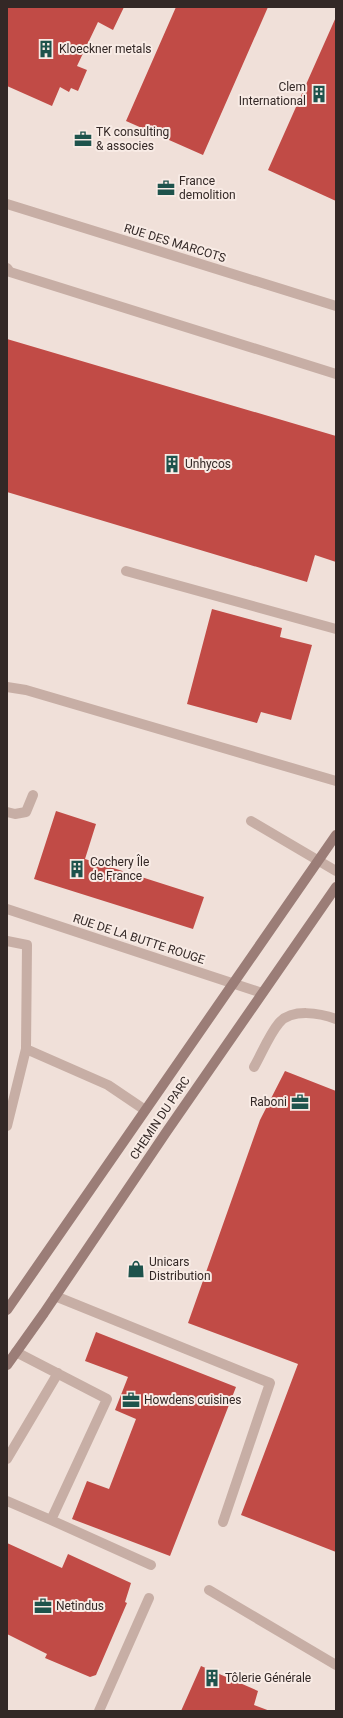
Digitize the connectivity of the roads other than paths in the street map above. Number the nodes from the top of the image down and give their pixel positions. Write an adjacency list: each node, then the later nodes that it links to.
1 (8, 206): 3 (street, RUE DES MARCOTS)
2 (7, 268): 4 (street)
3 (336, 306)
4 (336, 374)
5 (126, 571): 6 (street)
6 (336, 629)
7 (7, 687): 8 (street)
8 (336, 780)
9 (33, 795): 10 (street)
10 (7, 812)
11 (251, 821): 13 (street)
12 (336, 835): 13 (main road, CHEMIN DU PARC)
13 (318, 861): 14 (street); 18 (main road, CHEMIN DU PARC)
14 (336, 872)
15 (336, 886): 19 (main road, CHEMIN DU PARC)
16 (7, 909): 18 (street, RUE DE LA BUTTE ROUGE)
17 (7, 941): 21 (street)
18 (233, 984): 19 (street, RUE DE LA BUTTE ROUGE); 23 (main road, CHEMIN DU PARC)
19 (262, 993): 25 (main road, CHEMIN DU PARC)
20 (336, 1019): 22 (street)
21 (26, 1049): 23 (street); 24 (street)
22 (254, 1067)
23 (145, 1110): 26 (main road, CHEMIN DU PARC)
24 (7, 1126)
25 (55, 1296): 27 (main road, CHEMIN DU PARC); 33 (street)
26 (7, 1310)
27 (16, 1352): 28 (main road, CHEMIN DU PARC); 29 (street)
28 (7, 1365)
29 (58, 1373): 30 (street); 32 (street)
30 (7, 1459)
31 (7, 1501): 32 (street)
32 (51, 1520): 34 (street)
33 (223, 1522)
34 (151, 1564)
35 (209, 1590): 37 (street)
36 (149, 1598): 38 (street)
37 (336, 1665)
38 (99, 1711)

